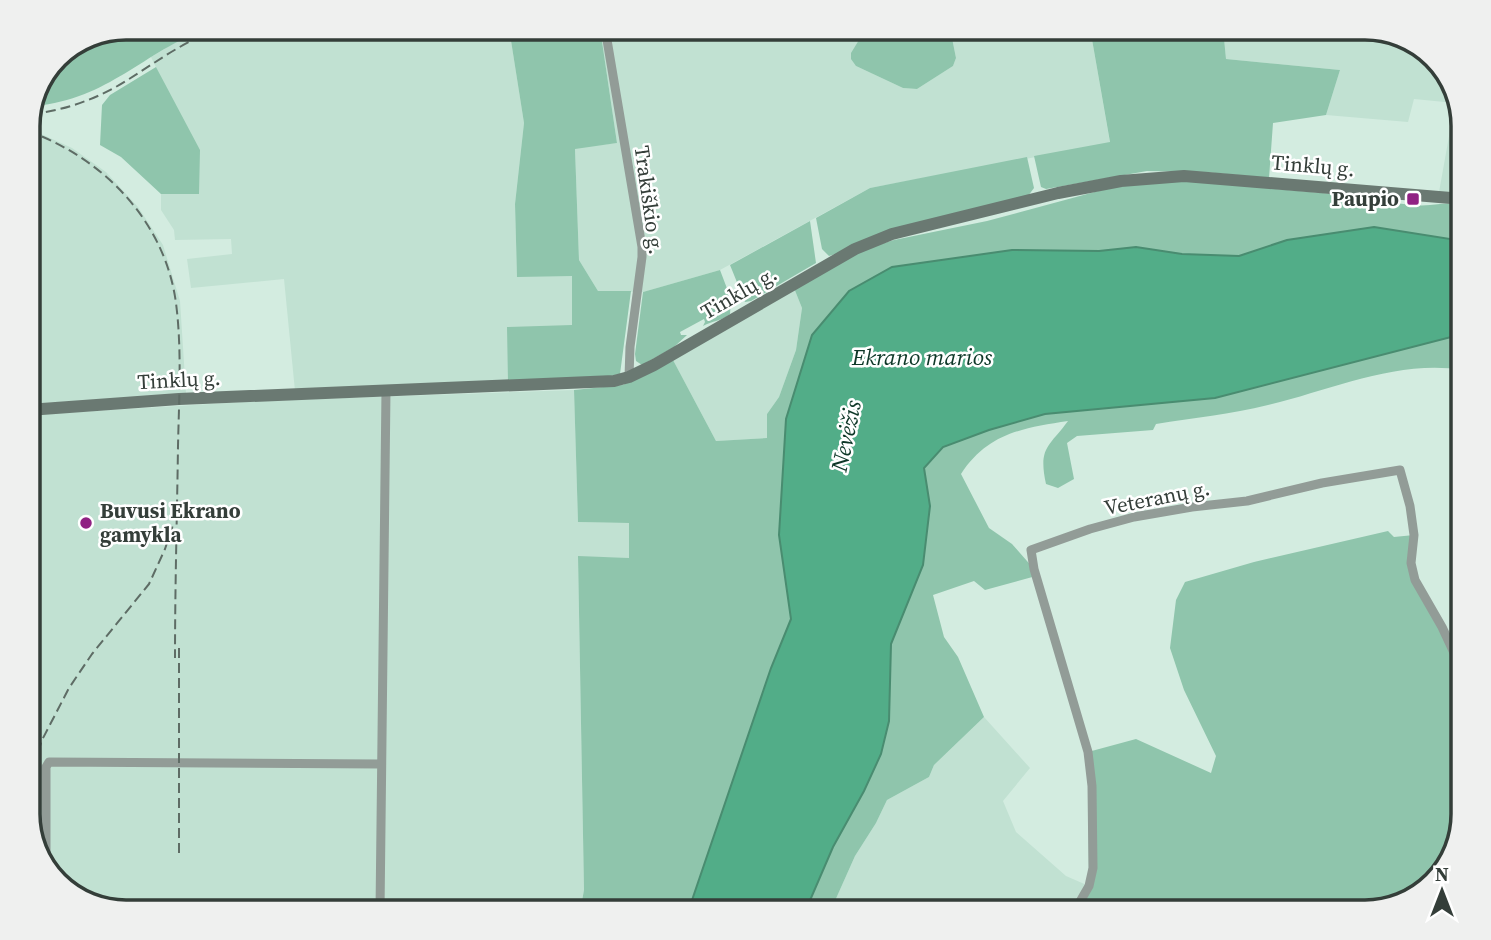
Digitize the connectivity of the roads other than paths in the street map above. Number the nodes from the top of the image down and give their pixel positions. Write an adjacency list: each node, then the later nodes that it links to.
1 (607, 40): 3 (street, Trakiškio g.)
2 (1451, 198): 3 (main road, Tinklų g.)
3 (629, 377): 4 (main road, Tinklų g.)
4 (386, 390): 5 (main road, Tinklų g.); 7 (street)
5 (40, 409)
6 (1451, 645): 10 (street, Veteranų g.)
7 (381, 764): 8 (street); 9 (street)
8 (46, 843)
9 (380, 900)
10 (1081, 900)

